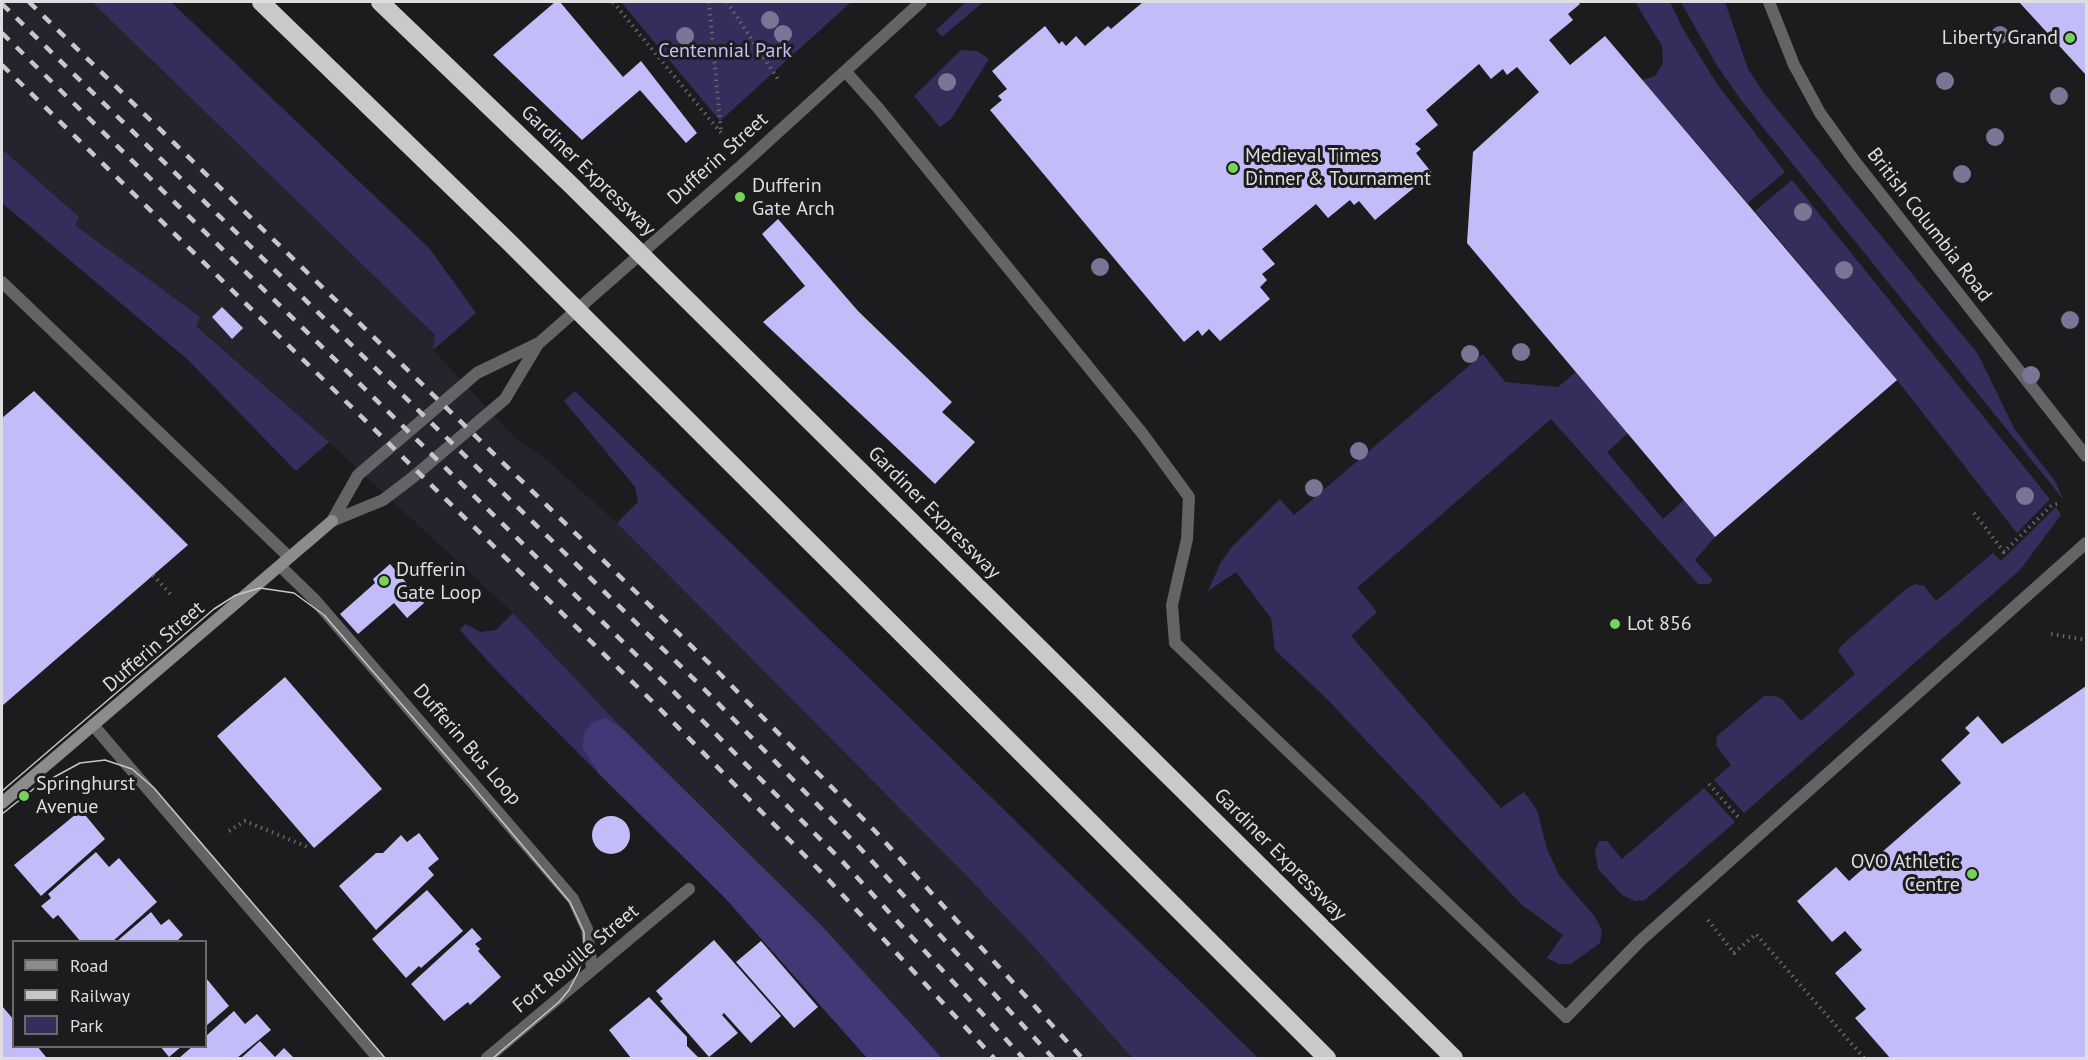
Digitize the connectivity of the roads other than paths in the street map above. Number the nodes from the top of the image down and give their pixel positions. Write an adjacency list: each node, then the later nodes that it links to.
1 (261, 2): 18 (highway)
2 (380, 2): 19 (highway, Gardiner Expressway)
3 (921, 2): 5 (street, Dufferin Street)
4 (1769, 2): 8 (street, British Columbia Road)
5 (846, 72): 7 (street, Dufferin Street); 10 (street)
6 (2, 282): 11 (street, Dufferin Bus Loop)
7 (539, 344): 9 (street, Dufferin Street); 9 (street, Dufferin Street)
8 (2086, 456)
9 (332, 521): 11 (main road, Dufferin Street)
10 (2086, 543)
11 (284, 561): 12 (main road, Dufferin Street); 15 (street, Dufferin Bus Loop)
12 (93, 725): 13 (main road, Dufferin Street); 16 (street)
13 (2, 803)
14 (689, 889): 15 (street, Fort Rouille Street)
15 (592, 969): 17 (street, Fort Rouille Street)
16 (378, 1059)
17 (487, 1059)
18 (1327, 1059)
19 (1454, 1059)

